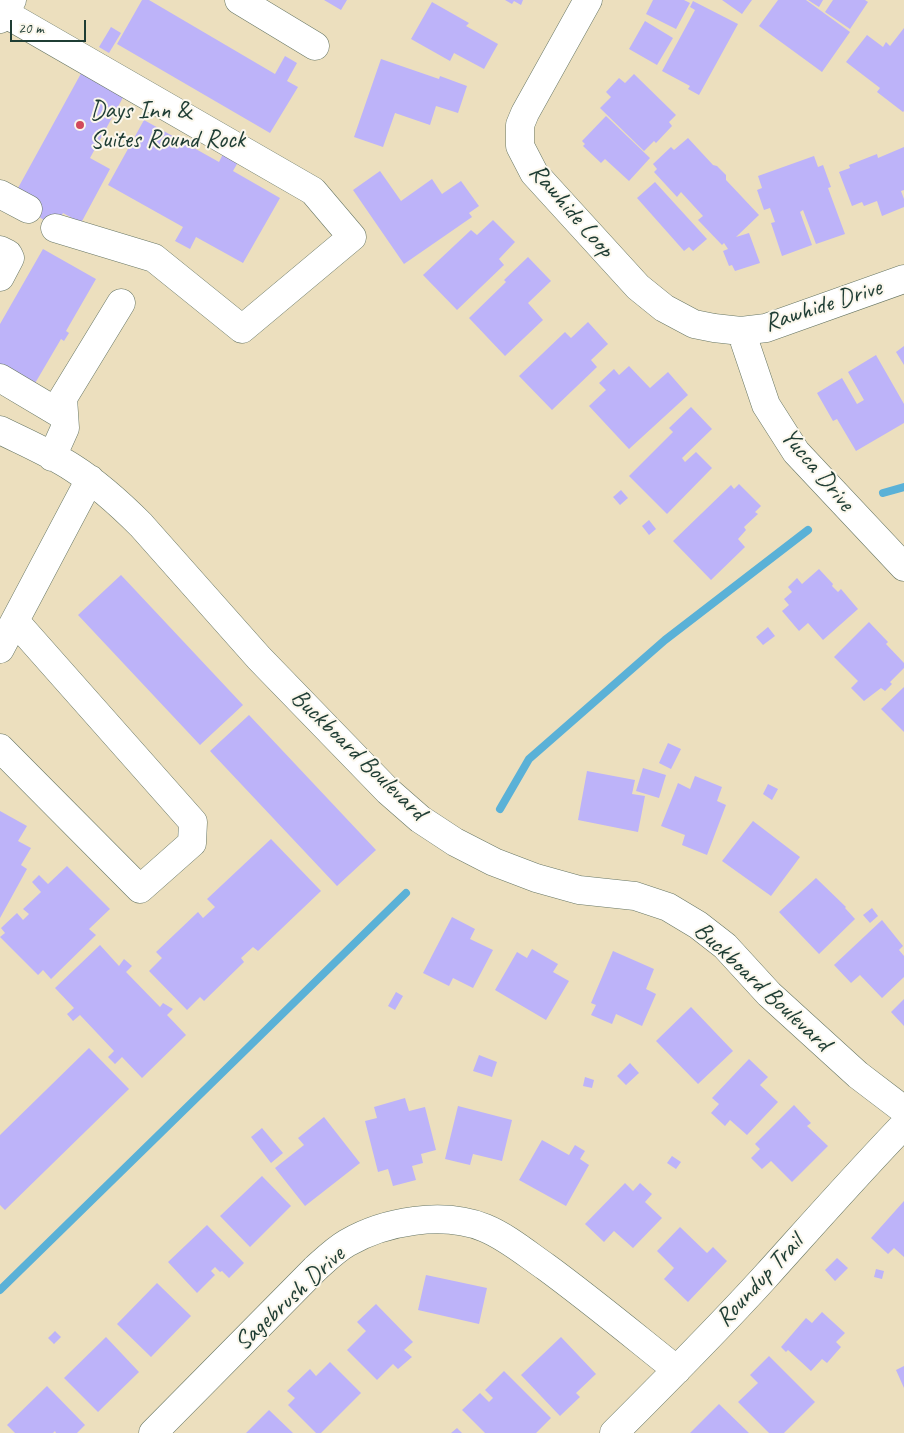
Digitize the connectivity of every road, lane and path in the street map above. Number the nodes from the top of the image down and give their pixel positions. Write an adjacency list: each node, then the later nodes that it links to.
1 (239, 0): 4 (street)
2 (588, 0): 12 (street, Rawhide Loop)
3 (5, 11): 7 (street)
4 (315, 46)
5 (0, 194): 6 (street)
6 (28, 209)
7 (55, 228)
8 (0, 250): 9 (street)
9 (0, 277)
10 (904, 279): 12 (street, Rawhide Drive)
11 (121, 304): 14 (street)
12 (741, 331): 18 (street, Yucca Drive)
13 (0, 378): 14 (street)
14 (64, 416): 16 (street)
15 (0, 430): 16 (street, Buckboard Boulevard)
16 (52, 457): 17 (street, Buckboard Boulevard)
17 (90, 479): 19 (street); 22 (street, Buckboard Boulevard)
18 (904, 568)
19 (15, 621): 20 (street); 21 (street)
20 (0, 649)
21 (0, 748)
22 (904, 1110)
23 (904, 1126): 24 (street, Roundup Trail)
24 (676, 1370): 25 (street, Sagebrush Drive); 26 (street, Roundup Trail)
25 (153, 1433)
26 (614, 1433)

